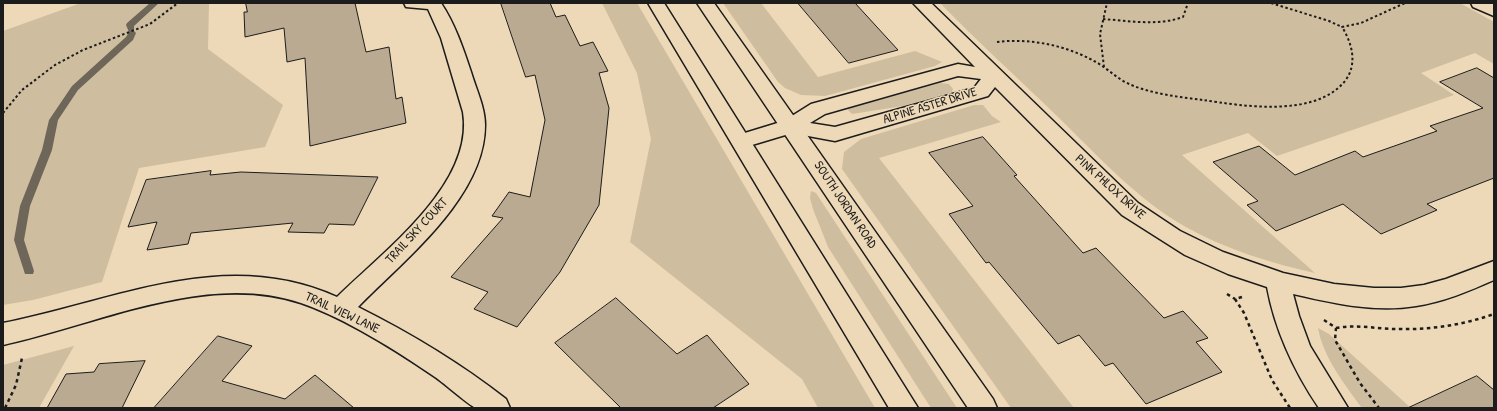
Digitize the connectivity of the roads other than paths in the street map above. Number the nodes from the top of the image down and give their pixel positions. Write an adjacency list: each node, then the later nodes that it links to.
1 (412, 3): 6 (street, TRAIL SKY COURT)
2 (656, 3): 10 (street)
3 (705, 3): 9 (street, SOUTH JORDAN ROAD)
4 (921, 3): 8 (street, PINK PHLOX DRIVE)
5 (1479, 3): 7 (street)
6 (433, 4): 13 (street, TRAIL SKY COURT)
7 (1494, 11)
8 (994, 75): 9 (street, ALPINE ASTER DRIVE); 9 (street, ALPINE ASTER DRIVE); 12 (street, PINK PHLOX DRIVE)
9 (791, 126): 10 (street, ALPINE ASTER DRIVE); 17 (street, SOUTH JORDAN ROAD)
10 (742, 141): 16 (street)
11 (1494, 270): 12 (street, PINK PHLOX DRIVE)
12 (1278, 282): 18 (street)
13 (340, 309): 14 (street, TRAIL VIEW LANE); 15 (street, TRAIL VIEW LANE)
14 (3, 334)
15 (496, 408)
16 (904, 408)
17 (983, 408)
18 (1334, 408)

